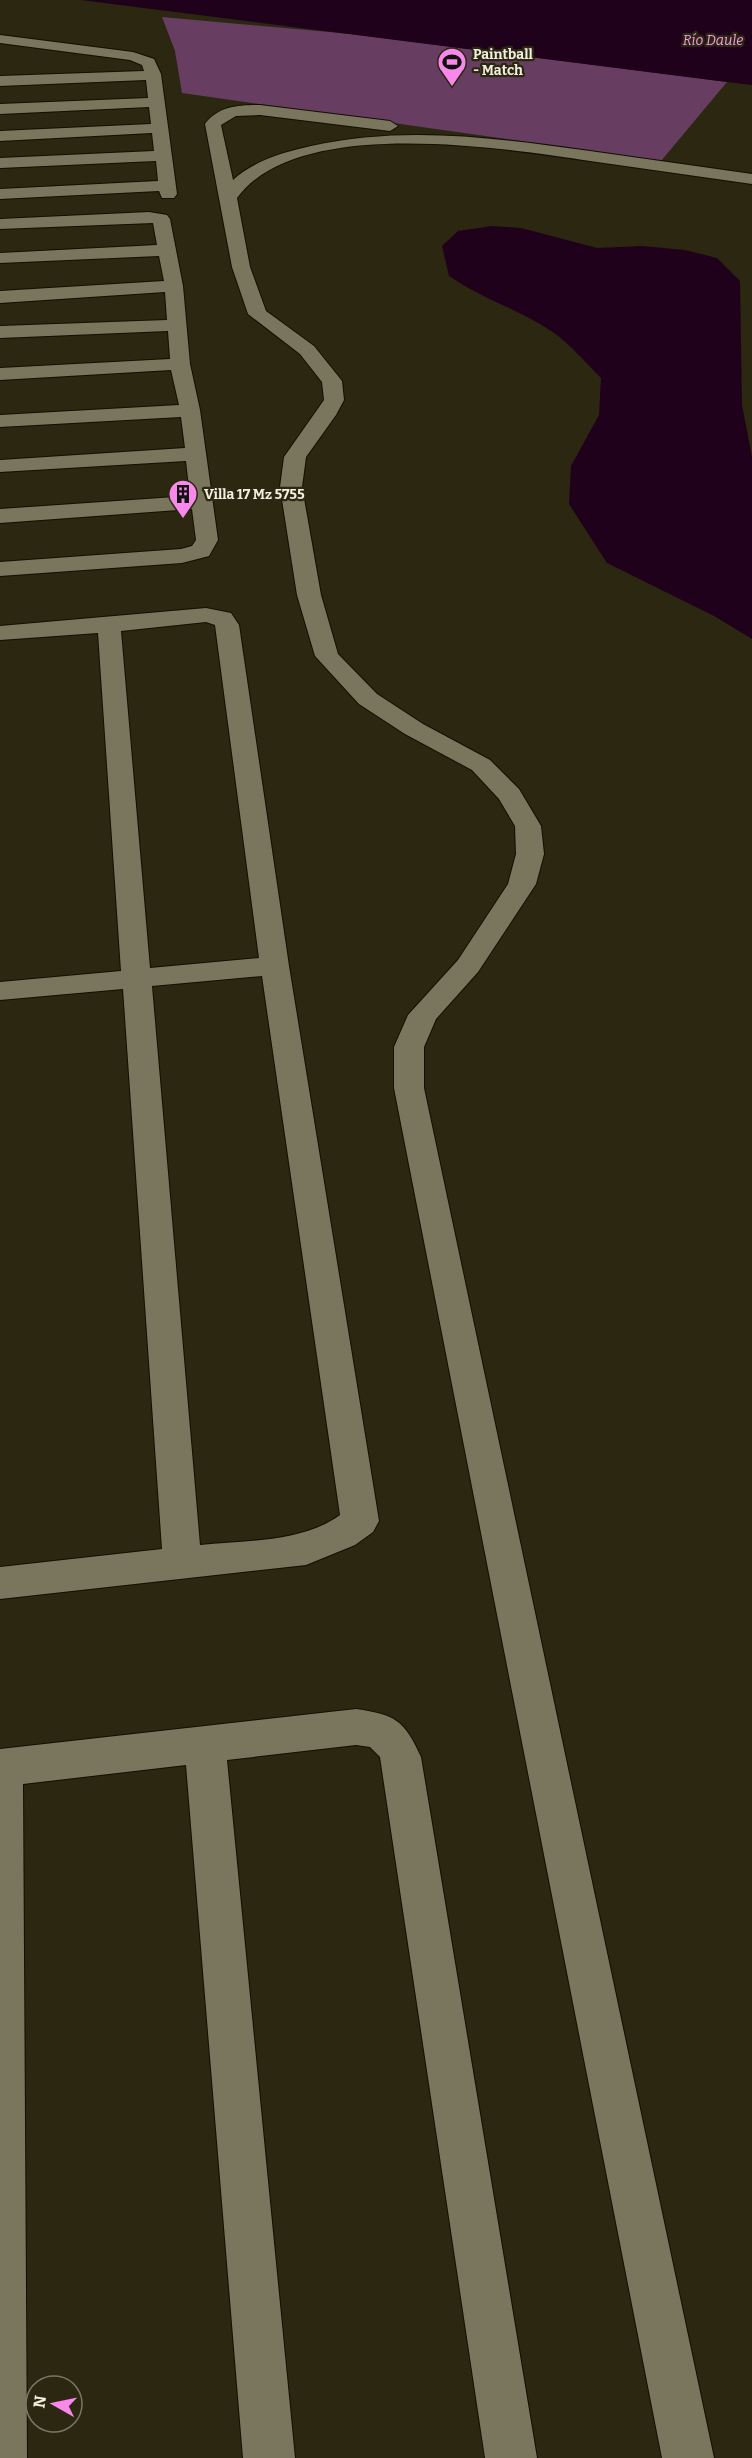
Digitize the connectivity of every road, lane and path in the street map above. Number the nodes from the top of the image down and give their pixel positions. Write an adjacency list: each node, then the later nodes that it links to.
1 (0, 39): 2 (street)
2 (92, 51): 3 (street); 4 (street)
3 (0, 55)
4 (153, 75): 5 (street); 6 (street)
5 (0, 81)
6 (155, 102): 7 (street); 8 (street)
7 (0, 109)
8 (159, 128): 9 (street); 11 (street)
9 (0, 136)
10 (481, 140): 13 (street); 15 (street); 15 (street)
11 (163, 156): 12 (street); 14 (street)
12 (0, 163)
13 (752, 179)
14 (0, 194)
15 (228, 198): 44 (street)
16 (0, 224): 17 (street)
17 (167, 250): 18 (street); 19 (street)
18 (0, 258)
19 (174, 286): 20 (street); 21 (street)
20 (0, 297)
21 (177, 325): 22 (street); 23 (street)
22 (0, 332)
23 (180, 364): 24 (street); 25 (street)
24 (0, 374)
25 (190, 410): 26 (street); 27 (street)
26 (0, 421)
27 (196, 454): 28 (street); 29 (street)
28 (0, 466)
29 (202, 502): 30 (street); 31 (street)
30 (0, 516)
31 (0, 569)
32 (109, 625): 33 (street); 34 (street); 35 (street)
33 (0, 633)
34 (275, 966): 35 (street); 37 (street)
35 (137, 977): 36 (street); 37 (street)
36 (0, 991)
37 (182, 1563): 38 (street)
38 (0, 1583)
39 (205, 1744): 40 (street); 42 (street); 43 (street)
40 (1, 1768): 41 (street)
41 (1, 2458)
42 (269, 2458)
43 (511, 2458)
44 (688, 2458)

